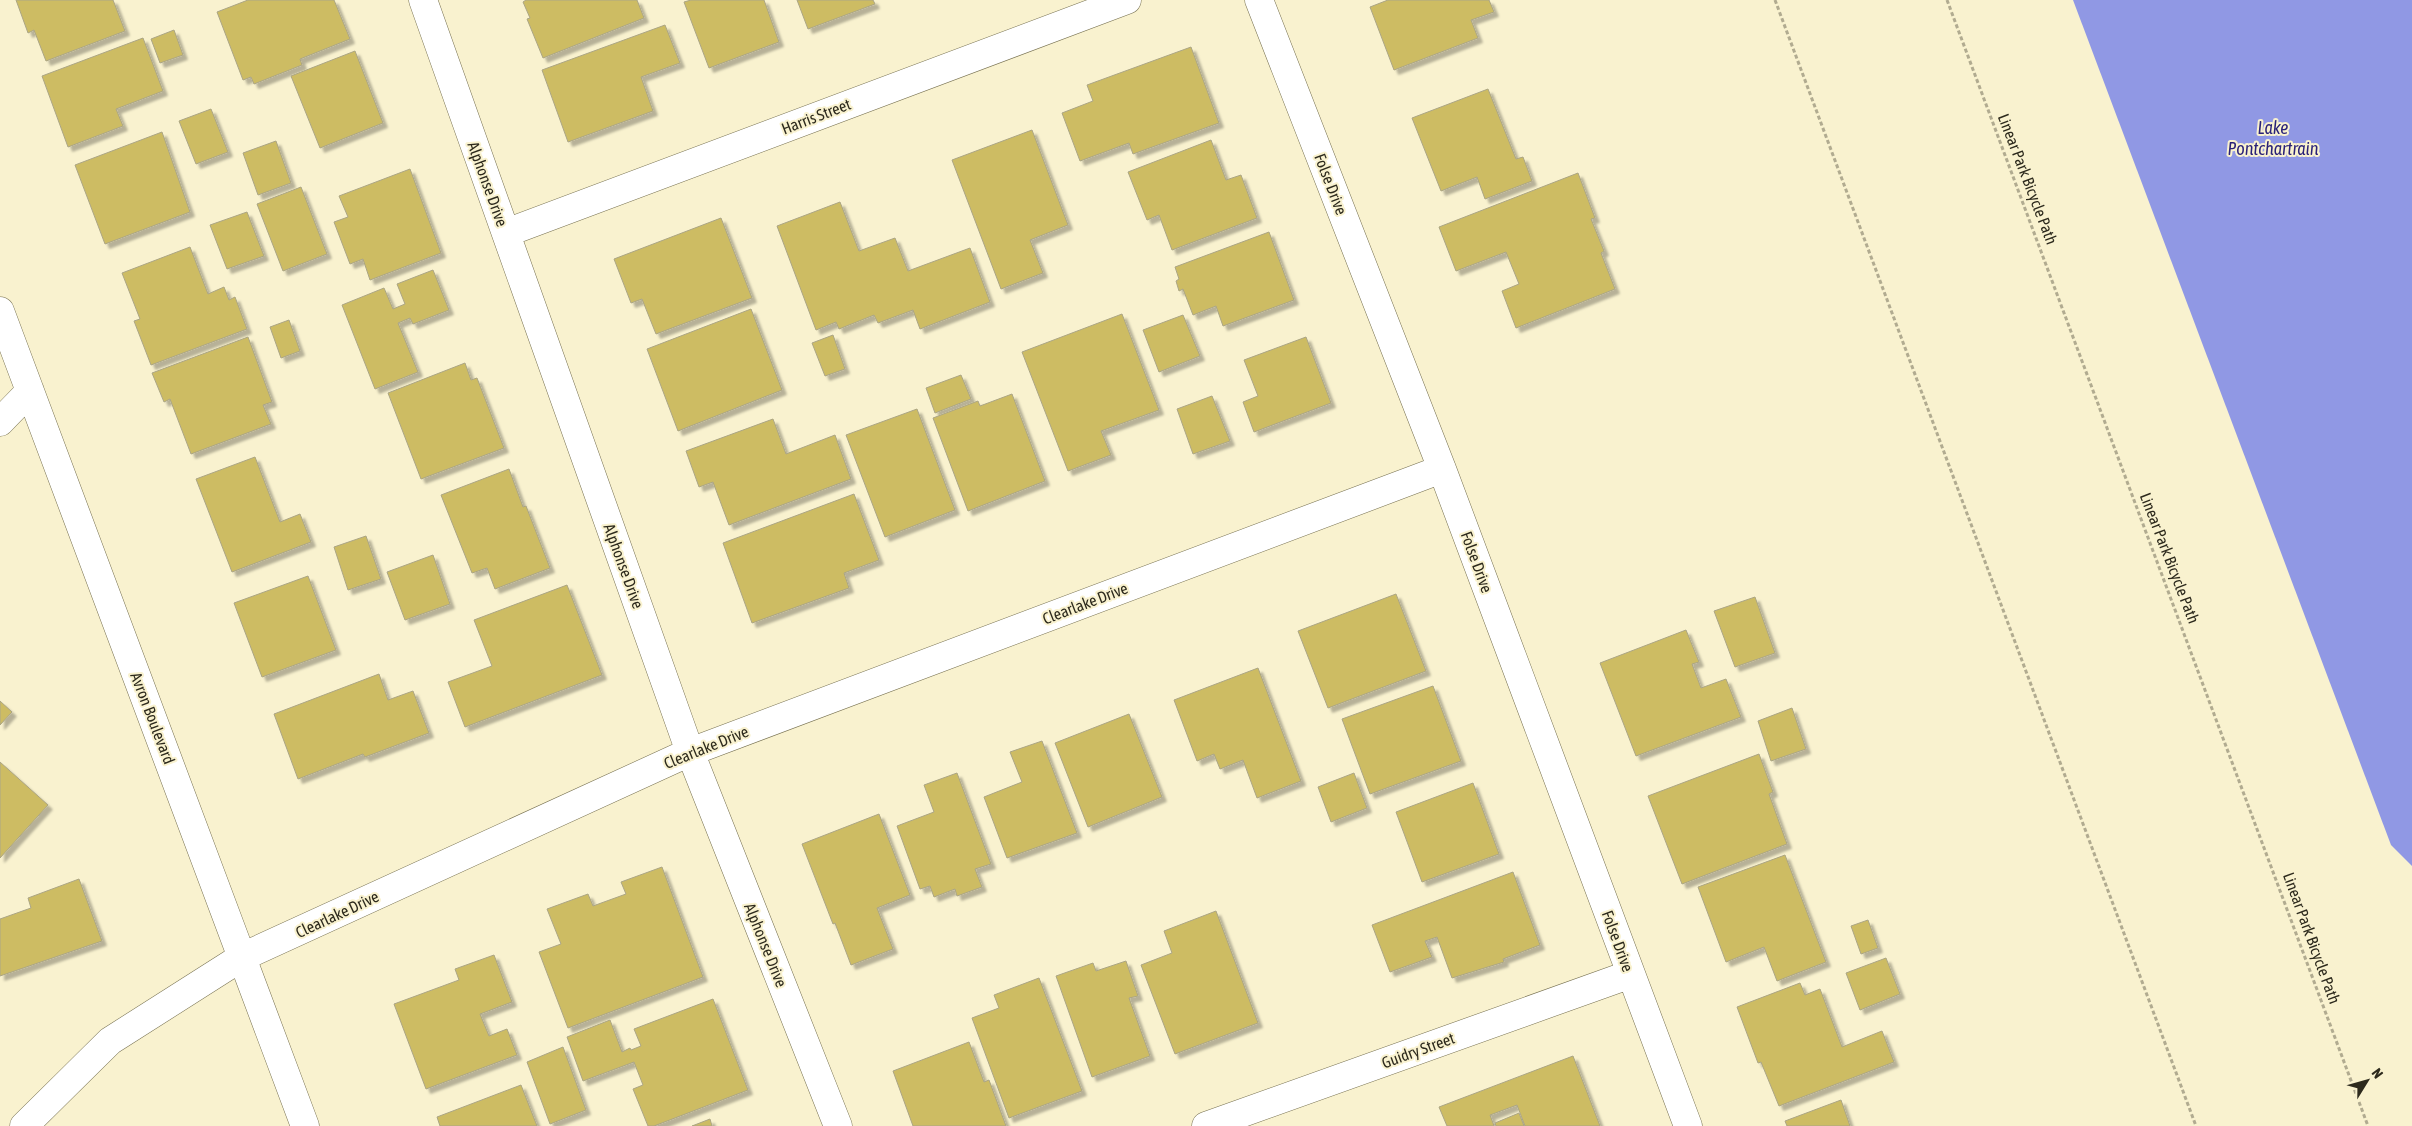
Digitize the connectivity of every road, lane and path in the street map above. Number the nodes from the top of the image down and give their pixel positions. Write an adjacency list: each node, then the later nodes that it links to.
1 (423, 0): 6 (street, Alphonse Drive)
2 (1127, 0): 6 (street, Harris Street)
3 (1259, 0): 10 (street, Folse Drive)
4 (1776, 0): 19 (path)
5 (1947, 0): 20 (path, Linear Park Bicycle Path)
6 (506, 233): 11 (street, Alphonse Drive)
7 (0, 311): 8 (street, Avron Boulevard)
8 (30, 391): 9 (street); 12 (street, Avron Boulevard)
9 (0, 422)
10 (1442, 469): 11 (street, Clearlake Drive); 13 (street, Folse Drive)
11 (690, 752): 12 (street, Clearlake Drive); 16 (street, Alphonse Drive)
12 (242, 957): 14 (street, Clearlake Drive); 15 (street, Avron Boulevard)
13 (1630, 974): 17 (street, Guidry Street); 18 (street, Folse Drive)
14 (24, 1126)
15 (305, 1126)
16 (838, 1126)
17 (1206, 1126)
18 (1688, 1126)
19 (2196, 1126)
20 (2368, 1126)

